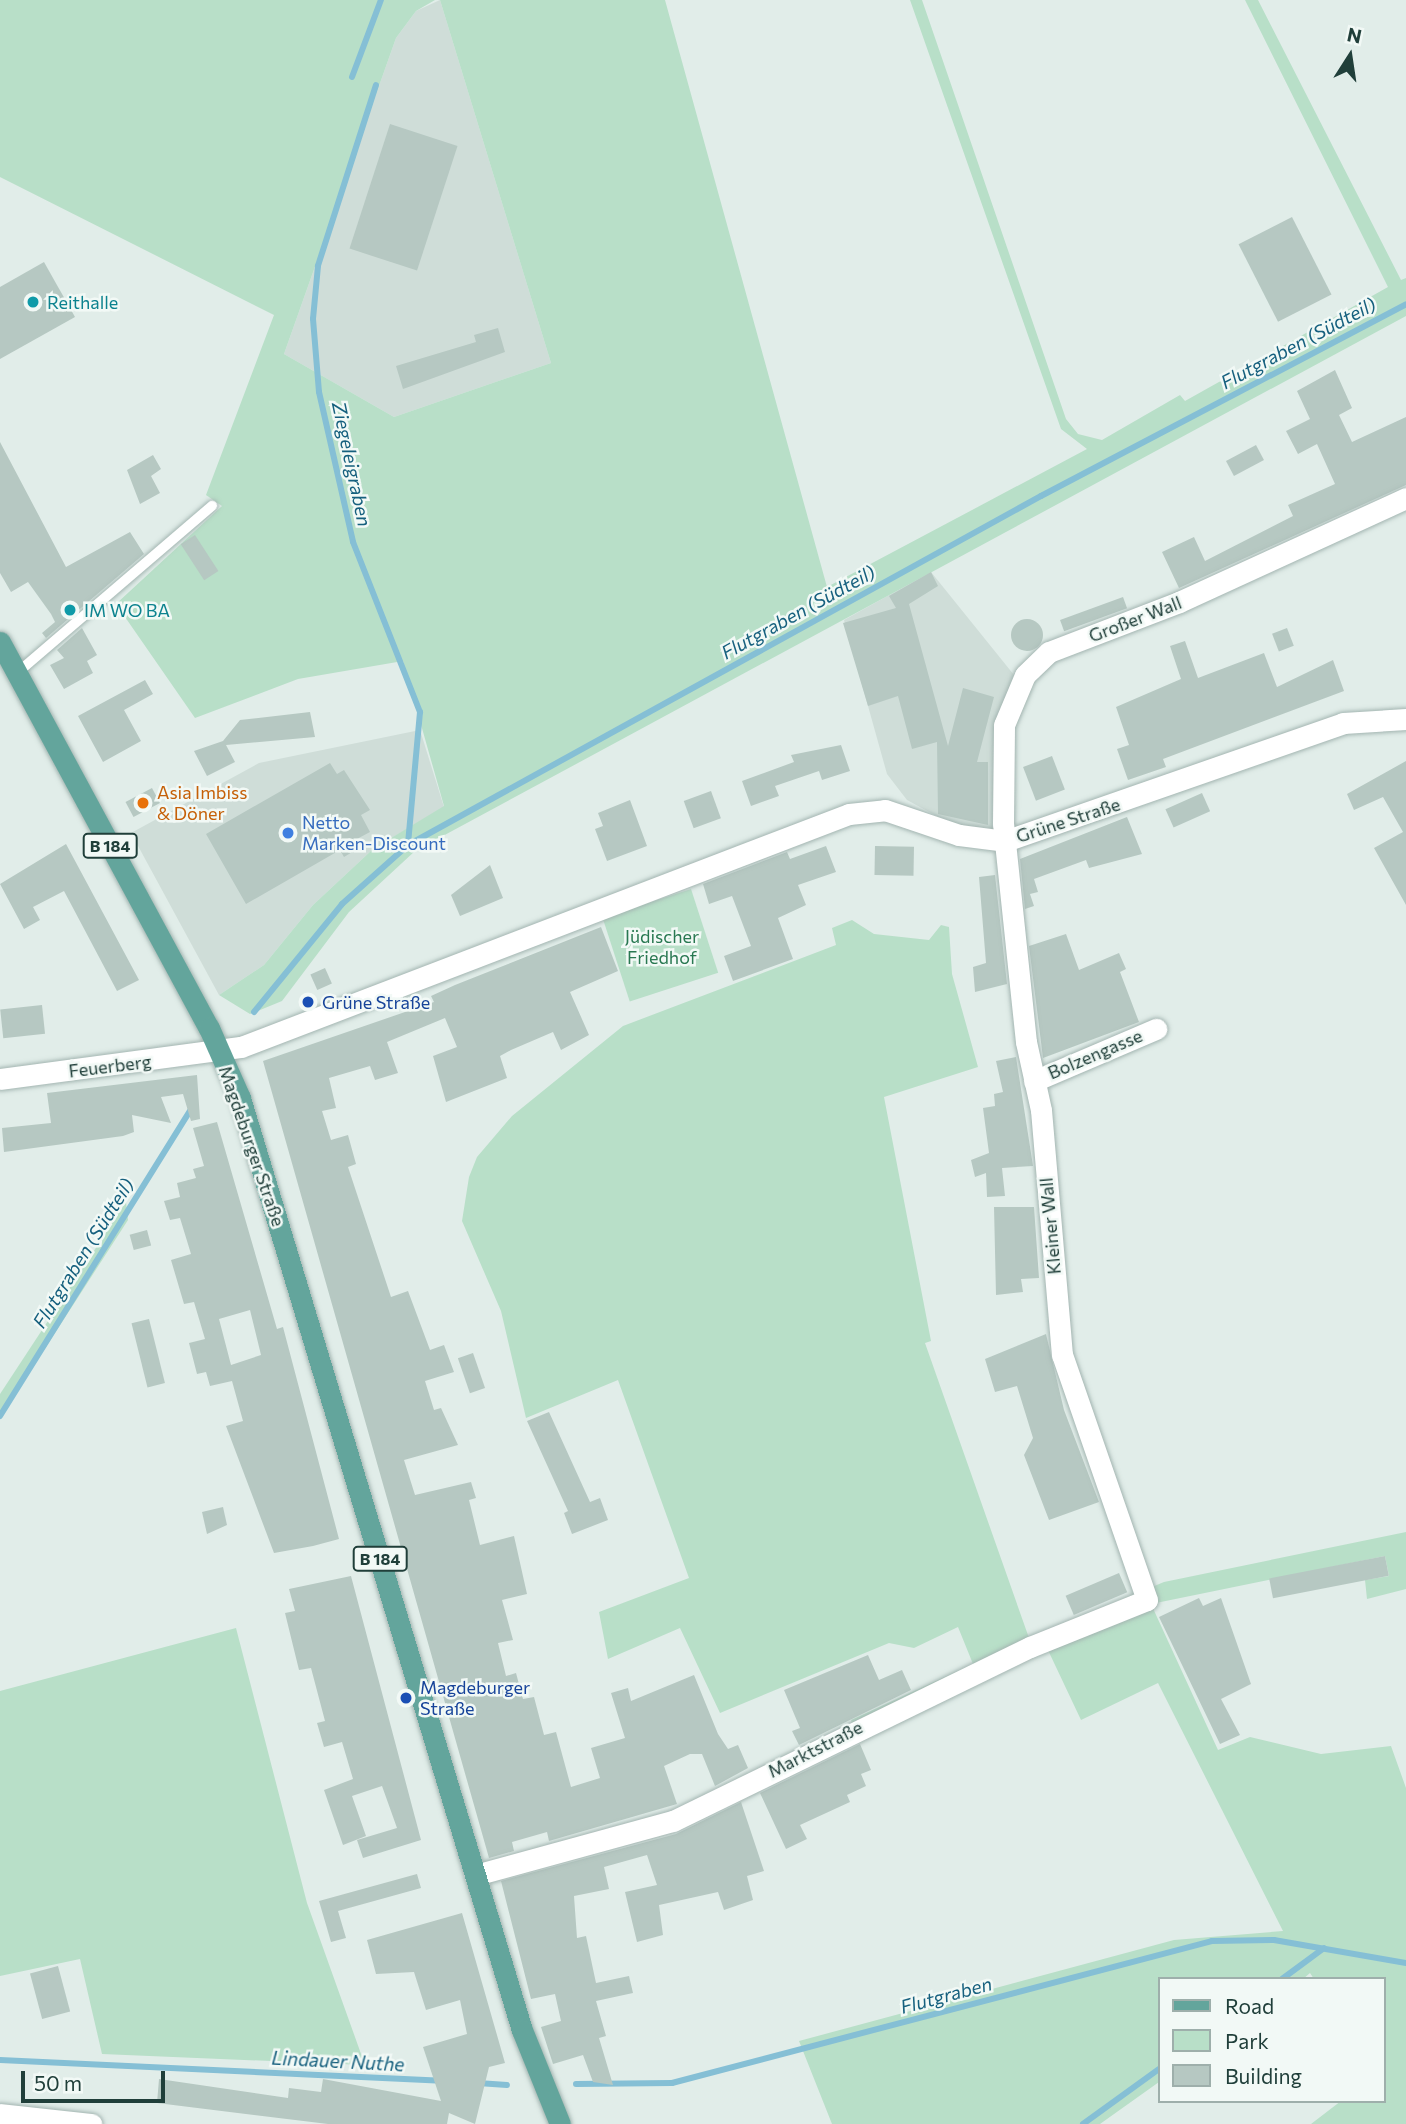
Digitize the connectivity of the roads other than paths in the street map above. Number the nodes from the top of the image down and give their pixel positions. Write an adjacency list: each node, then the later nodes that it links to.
1 (1406, 498): 6 (street, Großer Wall)
2 (212, 506): 4 (lane)
3 (0, 642): 4 (main road, Magdeburger Straße / B 184)
4 (16, 673): 8 (main road, Magdeburger Straße / B 184)
5 (1406, 719): 6 (street, Grüne Straße)
6 (1005, 841): 8 (street, Grüne Straße); 10 (street, Kleiner Wall)
7 (1156, 1029): 10 (street, Bolzengasse)
8 (219, 1049): 9 (street, Feuerberg); 12 (main road, Magdeburger Straße / B 184)
9 (0, 1079)
10 (1034, 1081): 11 (street, Kleiner Wall)
11 (1147, 1600): 12 (street, Marktstraße)
12 (475, 1875): 15 (main road, Magdeburger Straße / B 184)
13 (0, 2114): 14 (street)
14 (91, 2124)
15 (560, 2124)

